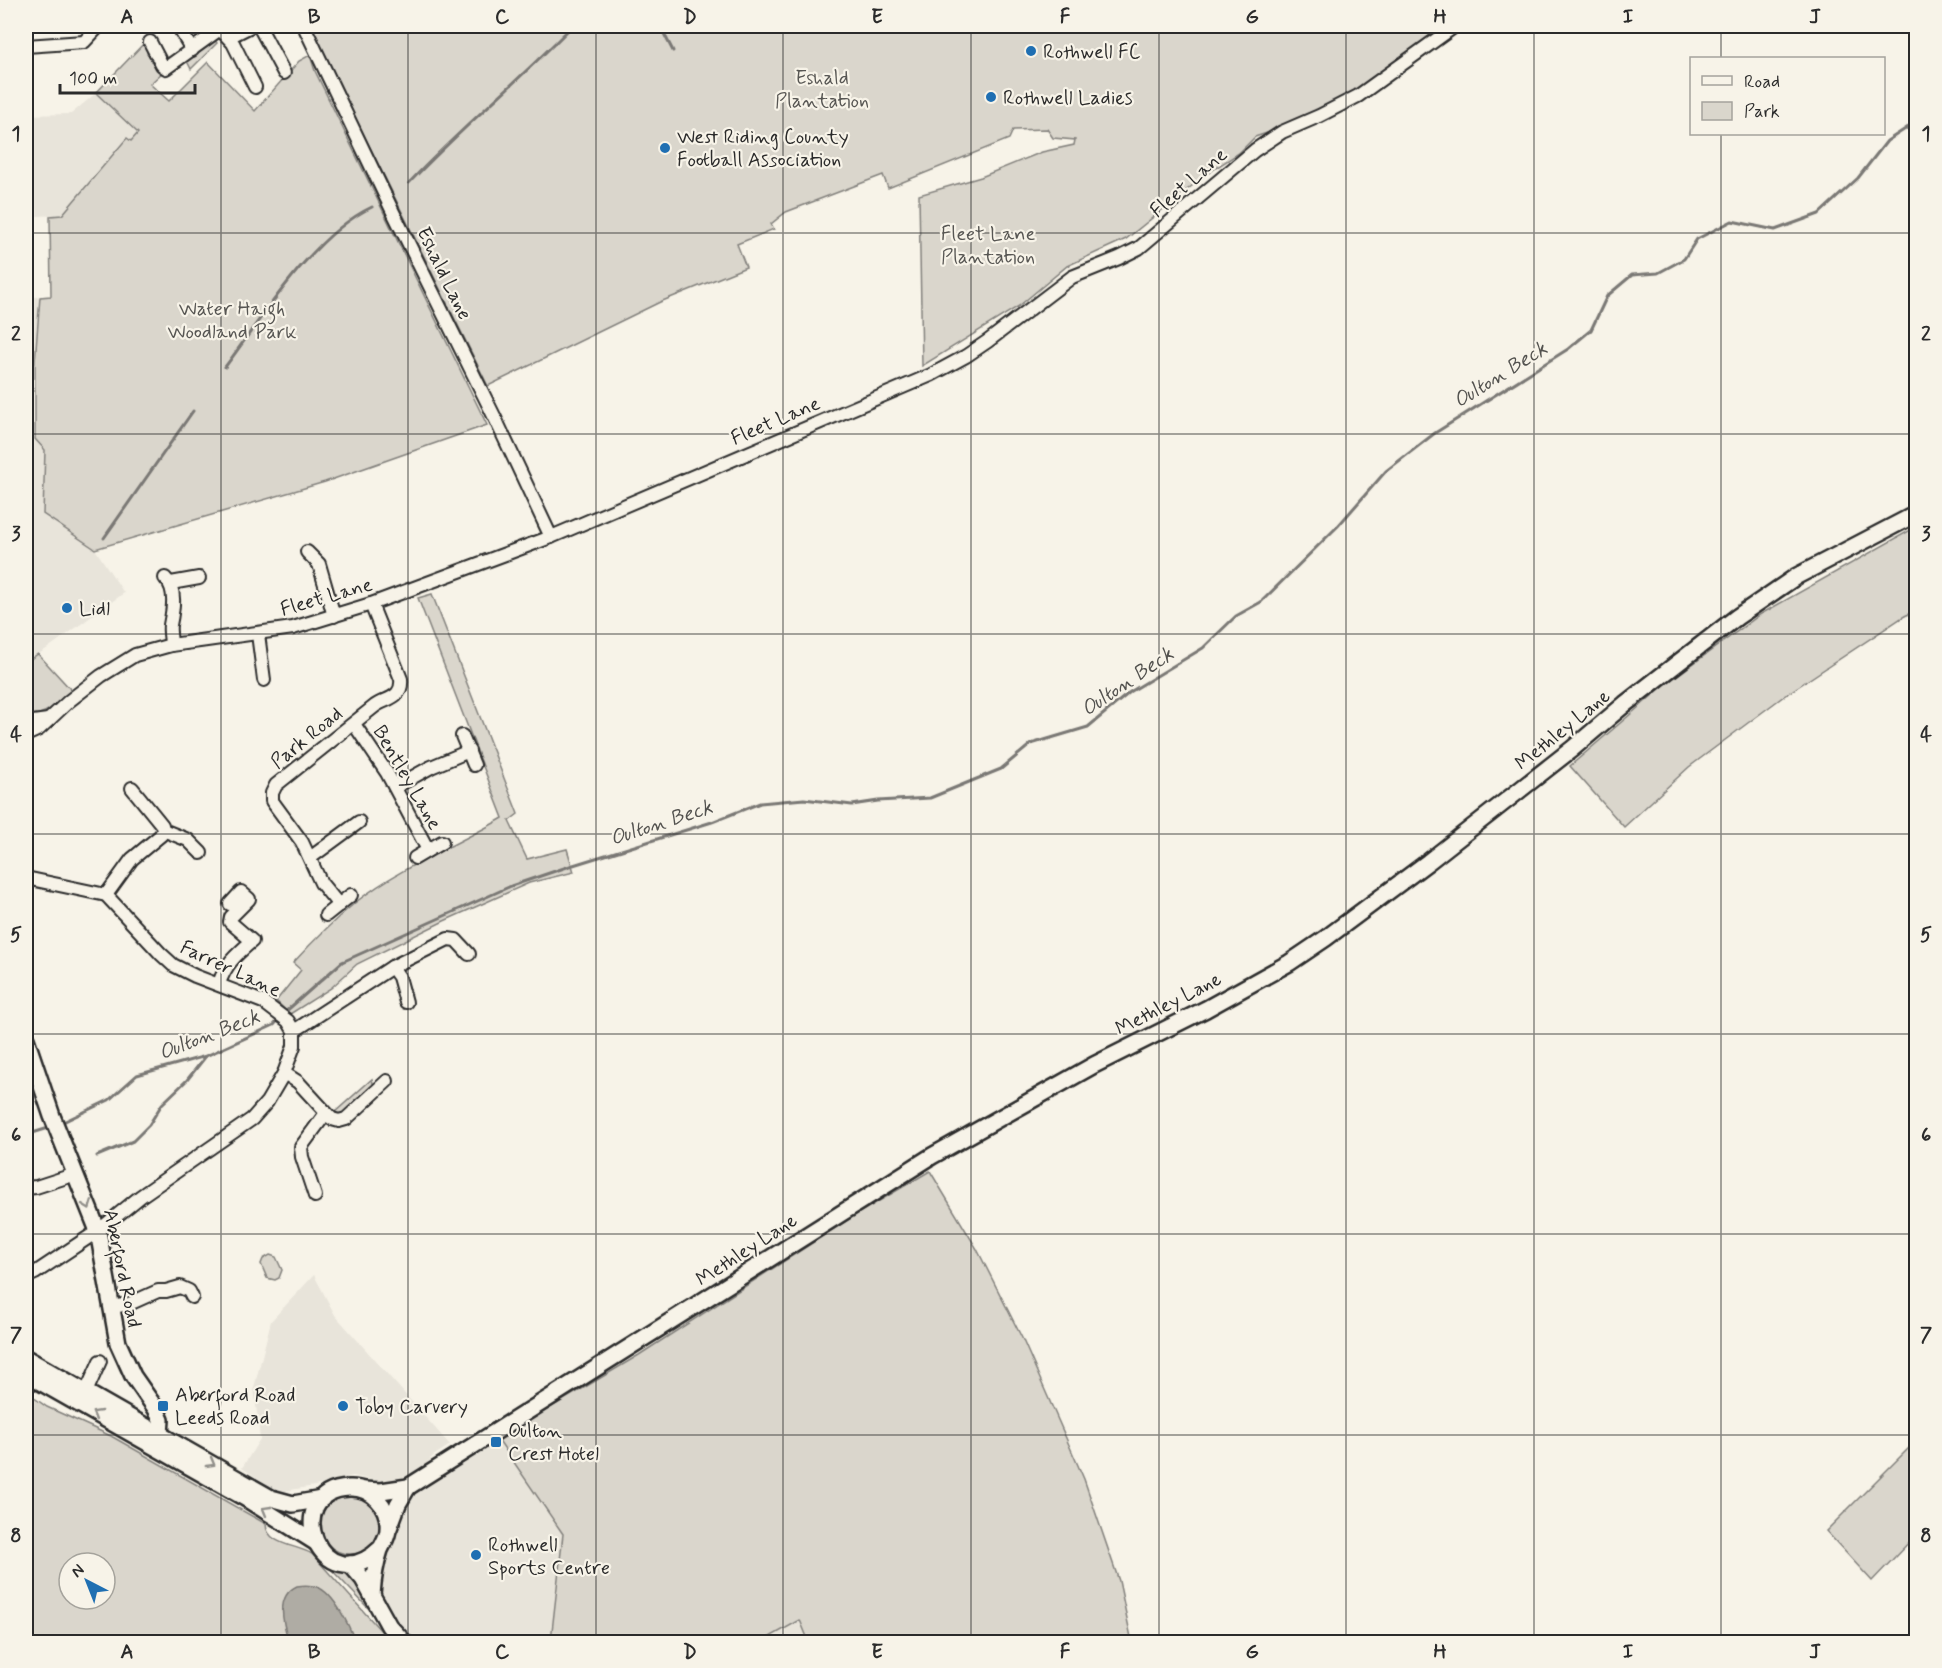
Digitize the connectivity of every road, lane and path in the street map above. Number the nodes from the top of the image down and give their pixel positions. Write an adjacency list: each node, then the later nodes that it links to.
1 (99, 26): 9 (street)
2 (178, 26): 10 (street)
3 (251, 26): 7 (street)
4 (259, 26): 11 (street)
5 (304, 26): 14 (street, Eshald Lane)
6 (1455, 26): 14 (street, Fleet Lane)
7 (222, 31): 10 (street); 12 (street)
8 (150, 42): 10 (street)
9 (26, 46)
10 (192, 50)
11 (284, 73)
12 (255, 87)
13 (1917, 514): 65 (main road, Methley Lane)
14 (552, 537): 17 (street, Fleet Lane)
15 (305, 551): 18 (street)
16 (199, 578): 20 (street)
17 (371, 604): 18 (street, Fleet Lane); 24 (street, Park Road)
18 (334, 616): 19 (street, Fleet Lane)
19 (258, 634): 20 (street, Fleet Lane); 21 (street)
20 (171, 645): 22 (street, Fleet Lane)
21 (264, 680)
22 (50, 720): 23 (street); 25 (street, Fleet Lane)
23 (26, 723)
24 (354, 723): 29 (street, Bentley Lane); 36 (street, Park Road)
25 (26, 735)
26 (462, 736): 27 (street)
27 (469, 752): 28 (street); 29 (street)
28 (474, 765)
29 (395, 787): 34 (street, Bentley Lane)
30 (132, 788): 32 (street)
31 (359, 822): 36 (street)
32 (163, 830): 35 (street); 39 (street)
33 (442, 842): 34 (street, Bentley Lane)
34 (428, 850): 37 (street, Bentley Lane)
35 (201, 853)
36 (310, 858): 42 (street, Park Road)
37 (415, 858)
38 (26, 878): 39 (street)
39 (106, 895): 46 (street, Farrer Lane)
40 (351, 895): 42 (street)
41 (230, 904): 46 (street)
42 (339, 905): 43 (street)
43 (326, 915)
44 (470, 954): 45 (street)
45 (392, 967): 47 (street); 48 (street)
46 (219, 984): 48 (street, Farrer Lane)
47 (406, 1002)
48 (291, 1026): 50 (street)
49 (26, 1041): 53 (main road, Aberford Road)
50 (284, 1073): 52 (street); 56 (street)
51 (387, 1081): 52 (street)
52 (326, 1113): 55 (street)
53 (76, 1174): 54 (street); 56 (main road, Aberford Road, one-way to 56)
54 (26, 1188)
55 (315, 1196)
56 (98, 1230): 57 (street); 59 (main road, Aberford Road)
57 (26, 1277)
58 (192, 1297): 59 (street)
59 (112, 1307): 64 (main road, Aberford Road)
60 (26, 1358): 63 (main road)
61 (100, 1360): 63 (street)
62 (26, 1374): 69 (main road, one-way to 62)
63 (86, 1392): 64 (main road)
64 (160, 1434): 67 (main road, one-way to 67)
65 (408, 1487): 66 (main road, Methley Lane); 68 (main road, Methley Lane)
66 (364, 1490): 67 (main road); 68 (main road)
67 (322, 1498): 69 (main road)
68 (388, 1529): 70 (main road)
69 (315, 1542): 71 (main road)
70 (381, 1548): 71 (main road); 72 (main road)
71 (350, 1564): 72 (main road)
72 (372, 1595): 73 (main road)
73 (404, 1642)

